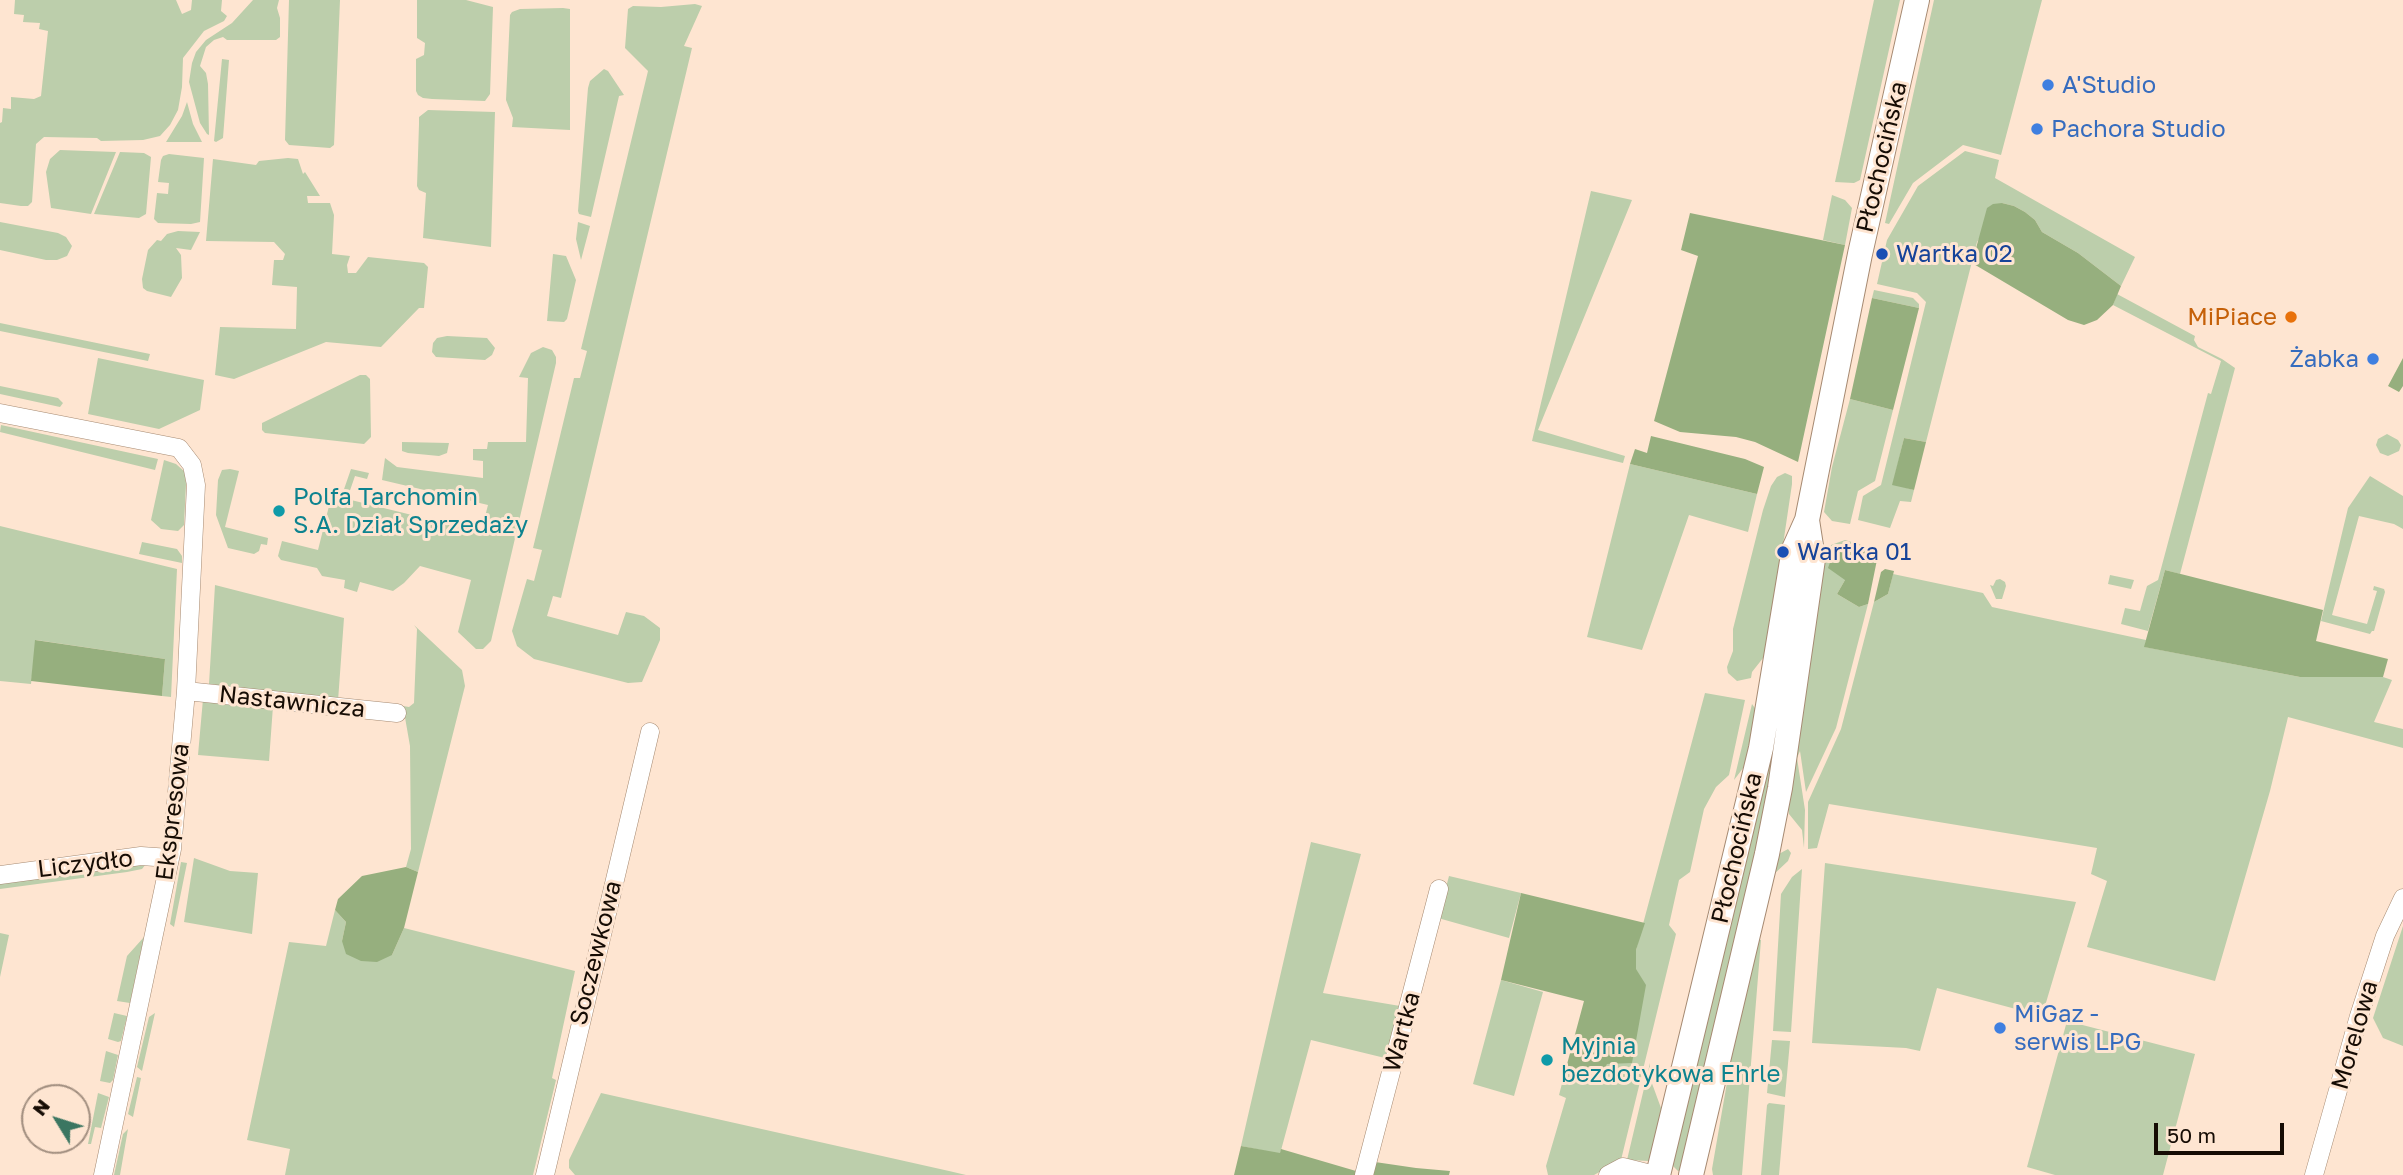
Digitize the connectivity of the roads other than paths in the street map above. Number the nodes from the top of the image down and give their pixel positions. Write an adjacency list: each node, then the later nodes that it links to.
1 (1917, 0): 3 (main road, Płochocińska)
2 (0, 414): 4 (street, Ekspresowa)
3 (1807, 520): 15 (main road, Płochocińska); 16 (main road, Płochocińska)
4 (186, 691): 5 (street, Nastawnicza); 7 (street, Ekspresowa)
5 (397, 713)
6 (650, 732): 12 (street, Soczewkowa)
7 (170, 858): 8 (street, Liczydło); 11 (street, Ekspresowa)
8 (0, 875)
9 (1439, 889): 13 (street, Wartka)
10 (2403, 898): 17 (street, Morelowa)
11 (103, 1175)
12 (545, 1175)
13 (1364, 1175)
14 (1608, 1175): 15 (street)
15 (1657, 1175)
16 (1691, 1175)
17 (2314, 1175)

